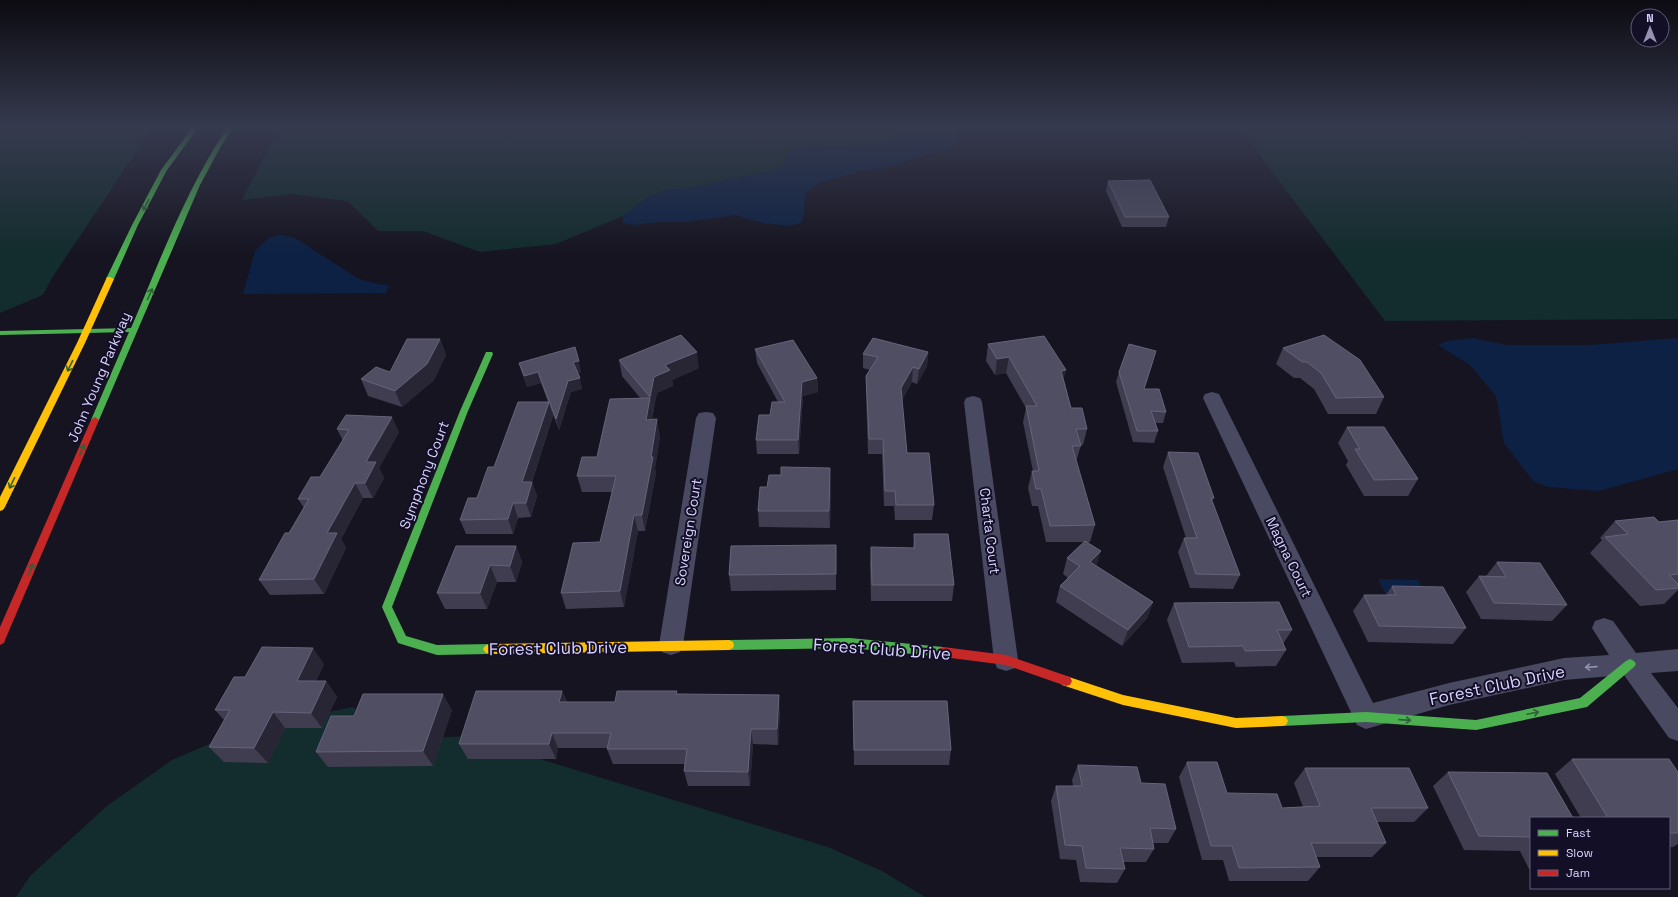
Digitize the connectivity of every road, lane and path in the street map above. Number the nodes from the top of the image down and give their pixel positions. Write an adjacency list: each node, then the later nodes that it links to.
1 (164, 170): 4 (main road, John Young Parkway, one-way to 4)
2 (205, 170): 3 (main road, John Young Parkway, one-way to 2)
3 (134, 330): 4 (main road); 13 (main road, John Young Parkway, one-way to 3)
4 (87, 331): 5 (main road); 10 (main road, John Young Parkway, one-way to 10)
5 (0, 332)
6 (489, 354): 11 (main road, Symphony Court)
7 (1212, 398): 18 (street, Magna Court)
8 (973, 402): 15 (street, Charta Court)
9 (706, 418): 14 (street, Sovereign Court)
10 (0, 507)
11 (387, 607): 14 (main road, Forest Club Drive)
12 (1604, 628): 17 (street)
13 (0, 640)
14 (671, 645): 15 (main road, Forest Club Drive)
15 (1006, 660): 18 (main road, Forest Club Drive)
16 (1678, 660): 17 (street, Forest Club Drive)
17 (1630, 664): 18 (street, Forest Club Drive, one-way to 18); 18 (main road, Forest Club Drive, one-way to 17); 19 (street)
18 (1366, 717)
19 (1678, 728)

